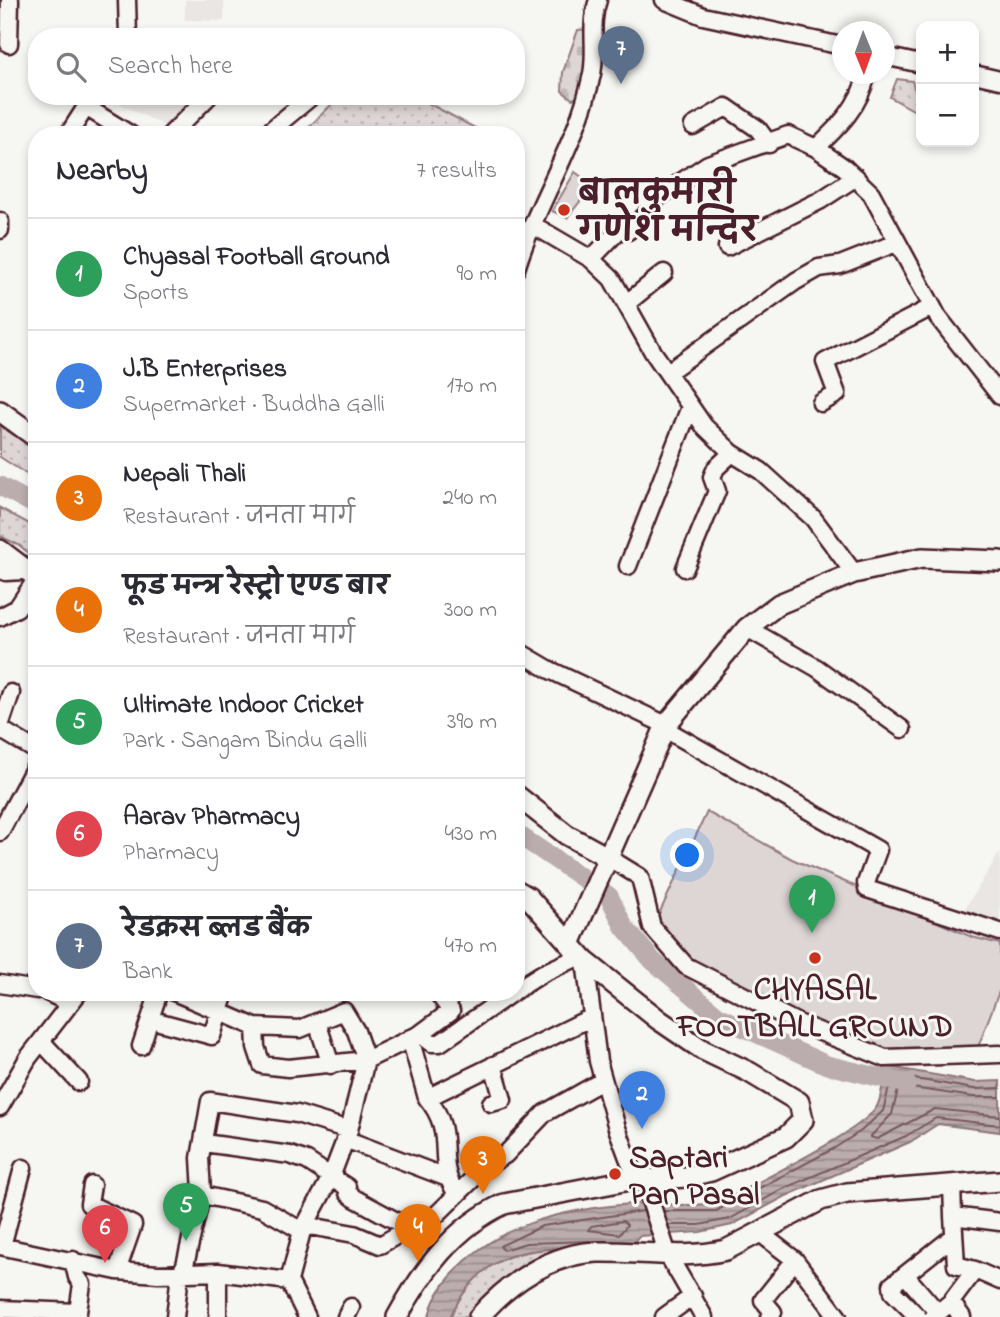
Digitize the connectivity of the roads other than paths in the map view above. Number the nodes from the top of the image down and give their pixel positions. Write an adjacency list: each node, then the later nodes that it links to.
1 (10, 0): 6 (street)
2 (127, 0): 5 (street)
3 (598, 0): 26 (street)
4 (664, 0): 7 (street)
5 (128, 28)
6 (9, 44)
7 (832, 44)
8 (895, 58): 9 (street)
9 (916, 63)
10 (979, 75): 11 (street)
11 (1000, 80)
12 (864, 84): 23 (street)
13 (88, 105): 16 (street)
14 (200, 105): 19 (street)
15 (301, 105): 20 (street)
16 (86, 107): 17 (street); 18 (street)
17 (74, 126)
18 (117, 126)
19 (179, 126)
20 (276, 126)
21 (693, 126): 22 (street)
22 (769, 144): 23 (street); 31 (street)
23 (816, 148): 24 (street)
24 (856, 177): 29 (street); 30 (street)
25 (0, 221): 27 (street)
26 (533, 225): 28 (street); 31 (street)
27 (0, 230)
28 (525, 240)
29 (896, 243): 34 (street); 35 (street)
30 (727, 247)
31 (591, 260): 33 (street)
32 (664, 273): 33 (street)
33 (627, 303): 35 (street)
34 (932, 307): 36 (street); 37 (street)
35 (668, 372): 38 (street)
36 (1000, 396)
37 (821, 403)
38 (690, 407): 41 (street); 44 (street)
39 (0, 411): 40 (main road)
40 (28, 427)
41 (732, 453): 45 (street); 48 (street)
42 (0, 550): 47 (main road)
43 (1000, 561): 48 (main road)
44 (628, 566)
45 (685, 568)
46 (0, 569): 49 (street)
47 (28, 573)
48 (853, 573): 52 (main road)
49 (28, 575)
50 (28, 580): 51 (street)
51 (0, 617)
52 (747, 628): 56 (main road); 57 (street)
53 (525, 655): 56 (street)
54 (11, 693): 55 (street)
55 (0, 727): 58 (street)
56 (665, 727): 62 (main road); 64 (street)
57 (902, 729)
58 (28, 745)
59 (28, 780): 61 (street)
60 (525, 802): 62 (main road)
61 (0, 832)
62 (608, 861): 65 (main road); 83 (street)
63 (525, 896): 65 (main road)
64 (1000, 932)
65 (578, 948): 67 (street); 76 (street); 100 (main road)
66 (0, 984): 68 (street)
67 (525, 984)
68 (28, 987)
69 (72, 1001): 81 (street)
70 (156, 1001): 82 (street)
71 (196, 1001): 75 (street)
72 (223, 1001): 75 (street)
73 (444, 1001): 80 (street)
74 (500, 1001): 80 (street)
75 (221, 1012): 77 (street); 79 (street)
76 (592, 1017): 86 (street); 87 (street)
77 (160, 1022)
78 (317, 1022): 79 (street); 84 (street); 85 (street)
79 (255, 1027): 85 (street)
80 (415, 1036): 84 (street); 89 (street)
81 (41, 1041): 88 (street); 91 (street)
82 (141, 1046)
83 (1000, 1054)
84 (366, 1060): 85 (street); 92 (street)
85 (331, 1065)
86 (493, 1065): 89 (street); 90 (street)
87 (602, 1081): 100 (street); 102 (street)
88 (79, 1082)
89 (427, 1098): 96 (street)
90 (491, 1103)
91 (0, 1107)
92 (347, 1135): 93 (street); 95 (street); 96 (street)
93 (204, 1143): 95 (street); 101 (street)
94 (23, 1168): 109 (street)
95 (331, 1177): 105 (street); 106 (street)
96 (445, 1177): 102 (street)
97 (1000, 1181): 98 (main road)
98 (952, 1184): 103 (street); 107 (main road)
99 (92, 1185): 114 (street)
100 (646, 1187): 110 (street); 129 (main road)
101 (202, 1192): 106 (street); 117 (street)
102 (457, 1194): 105 (street)
103 (953, 1216): 104 (street); 108 (street)
104 (1000, 1222)
105 (411, 1229): 106 (street)
106 (302, 1231): 119 (street)
107 (760, 1233): 110 (main road); 112 (street)
108 (954, 1236): 113 (street); 118 (street)
109 (1, 1246): 111 (street)
110 (665, 1250): 121 (street); 125 (main road)
111 (73, 1260): 114 (street); 123 (street)
112 (795, 1260): 132 (street); 133 (street)
113 (975, 1270): 115 (street); 120 (street); 122 (street)
114 (117, 1271): 117 (street)
115 (1000, 1271)
116 (218, 1272): 117 (street); 119 (street); 127 (street)
117 (180, 1274): 126 (street)
118 (906, 1276): 124 (street); 134 (street)
119 (289, 1281): 128 (street)
120 (1000, 1281)
121 (693, 1296): 130 (street); 131 (street)
122 (951, 1302): 124 (street); 135 (street)
123 (0, 1309)
124 (935, 1315)
125 (481, 1316)
126 (175, 1317)
127 (218, 1317)
128 (307, 1317)
129 (397, 1317)
130 (664, 1317)
131 (704, 1317)
132 (770, 1317)
133 (838, 1317)
134 (918, 1317)
135 (962, 1317)

